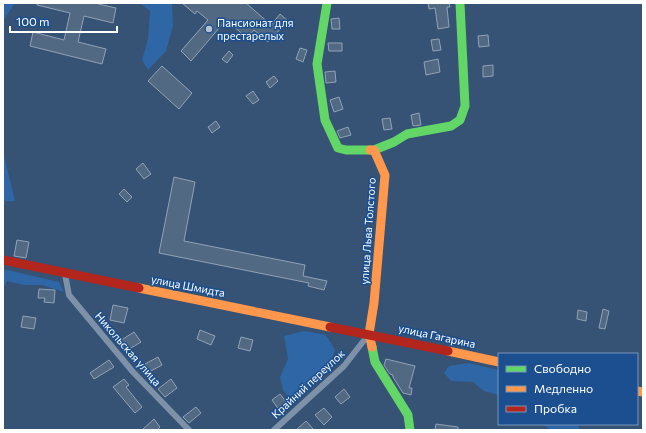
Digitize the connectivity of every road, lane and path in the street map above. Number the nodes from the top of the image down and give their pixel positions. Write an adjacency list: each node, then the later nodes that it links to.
1 (326, 3): 3 (street)
2 (460, 3): 3 (street)
3 (374, 150): 6 (street, улица Льва Толстого)
4 (3, 260): 5 (street, улица Шмидта)
5 (65, 274): 6 (street, улица Шмидта); 8 (street, Никольская улица)
6 (369, 334): 7 (street, улица Гагарина); 9 (street, Крайний переулок); 10 (street)
7 (498, 362)
8 (188, 430)
9 (274, 430)
10 (410, 430)

